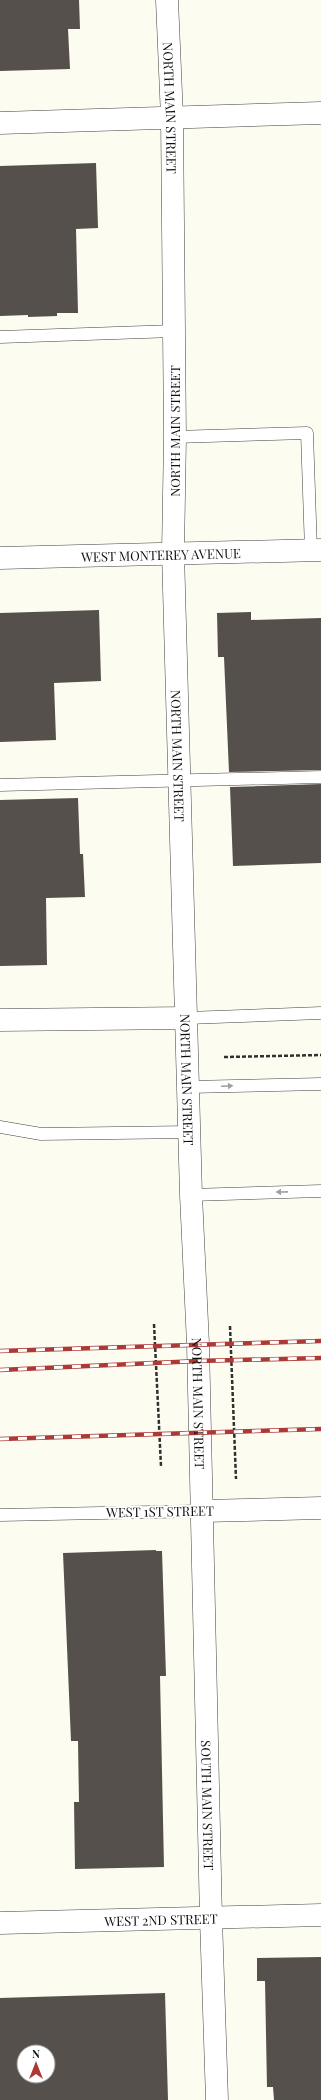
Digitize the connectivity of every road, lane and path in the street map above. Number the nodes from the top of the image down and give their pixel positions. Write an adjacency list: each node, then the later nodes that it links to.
1 (167, 0): 3 (street, NORTH MAIN STREET)
2 (321, 113): 3 (street)
3 (172, 117): 4 (street); 5 (street, NORTH MAIN STREET)
4 (0, 123)
5 (174, 331): 6 (lane); 7 (street, NORTH MAIN STREET)
6 (0, 337)
7 (175, 437): 8 (lane); 9 (street, NORTH MAIN STREET)
8 (316, 550): 9 (street, WEST MONTEREY AVENUE)
9 (173, 553): 10 (street, WEST MONTEREY AVENUE); 12 (street, NORTH MAIN STREET)
10 (0, 558)
11 (321, 777): 12 (lane)
12 (180, 781): 13 (lane); 15 (street, NORTH MAIN STREET)
13 (0, 785)
14 (321, 1013): 15 (lane)
15 (187, 1018): 16 (street); 20 (street, NORTH MAIN STREET)
16 (0, 1020)
17 (321, 1054): 18 (path)
18 (224, 1057)
19 (321, 1084): 20 (lane, one-way to 19)
20 (188, 1087): 22 (street, NORTH MAIN STREET)
21 (0, 1127): 22 (lane)
22 (190, 1132): 24 (street, NORTH MAIN STREET)
23 (321, 1192): 24 (lane, one-way to 24)
24 (191, 1195): 30 (street, NORTH MAIN STREET)
25 (154, 1324): 27 (path)
26 (230, 1326): 28 (path)
27 (161, 1466)
28 (236, 1479)
29 (321, 1508): 30 (street, WEST 1ST STREET)
30 (203, 1511): 31 (lane, WEST 1ST STREET); 33 (street, SOUTH MAIN STREET)
31 (0, 1515)
32 (321, 1915): 33 (street, WEST 2ND STREET)
33 (210, 1919): 34 (street, WEST 2ND STREET); 35 (street, SOUTH MAIN STREET)
34 (0, 1923)
35 (217, 2100)

